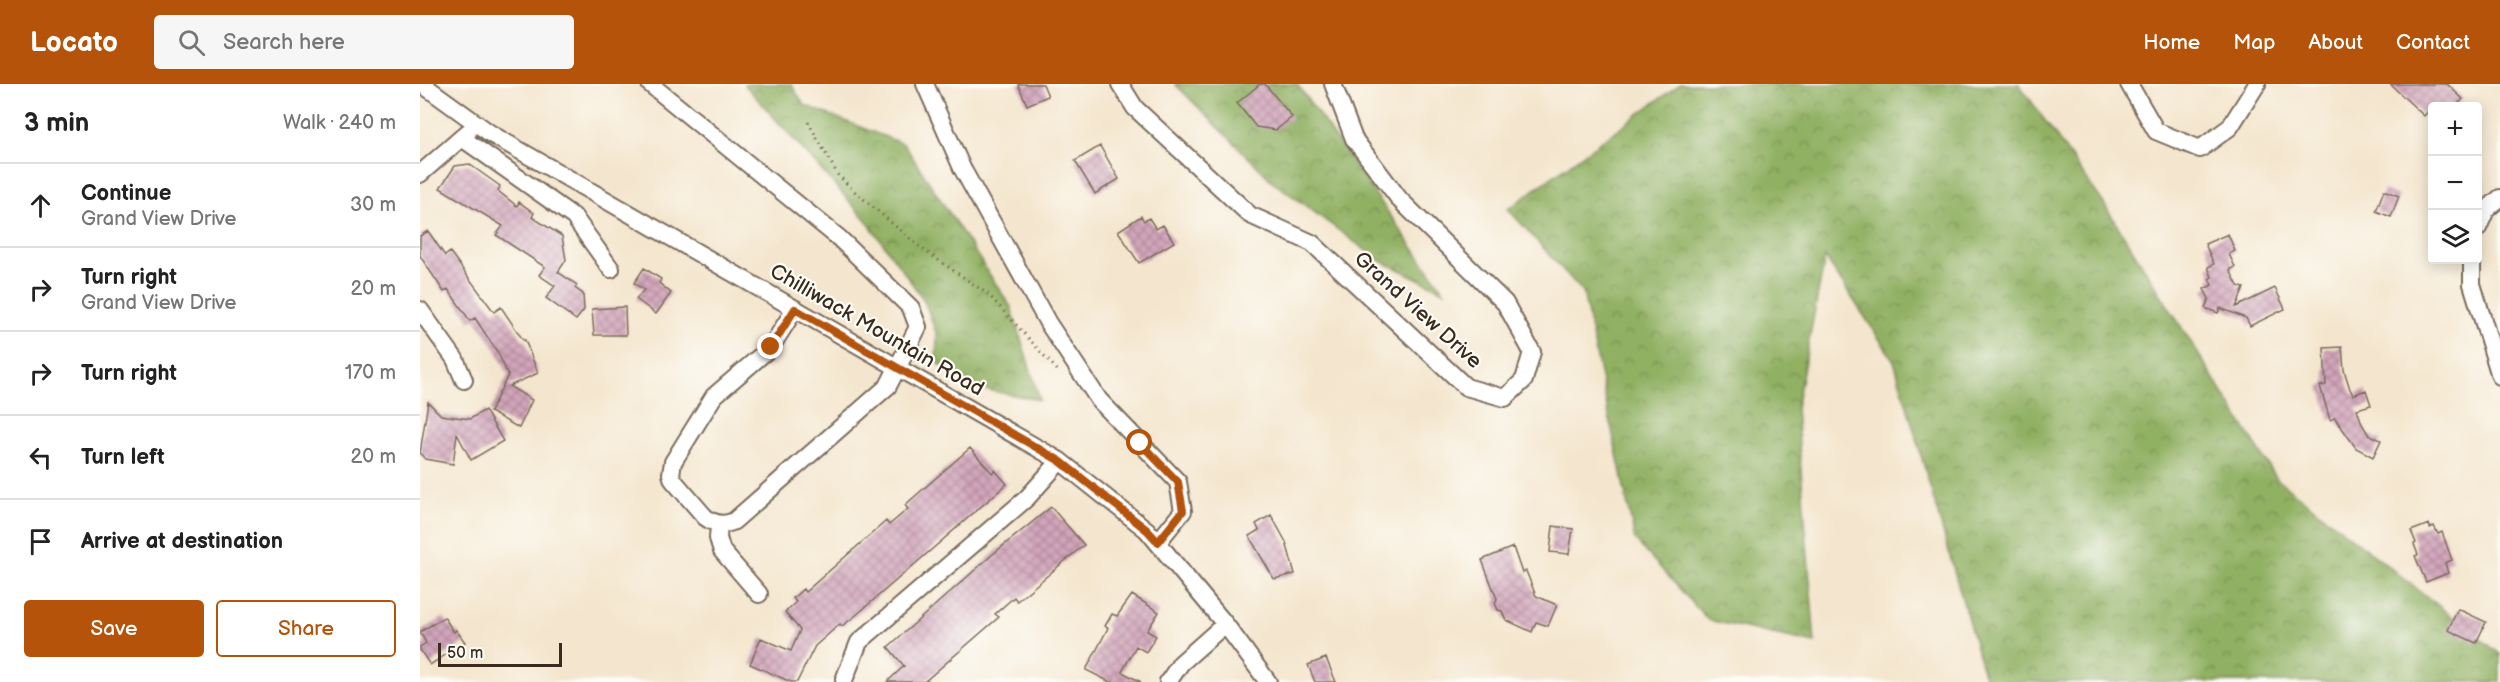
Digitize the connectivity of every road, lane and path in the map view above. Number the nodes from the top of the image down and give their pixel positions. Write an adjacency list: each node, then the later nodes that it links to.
1 (422, 84): 9 (street, Chilliwack Mountain Road)
2 (650, 84): 18 (street)
3 (925, 84): 24 (street)
4 (1120, 84): 5 (street, Grand View Drive)
5 (1333, 84)
6 (2129, 84): 7 (street)
7 (2257, 84)
8 (808, 122): 19 (path)
9 (475, 125): 10 (street); 16 (street, Chilliwack Mountain Road)
10 (462, 138): 11 (street); 15 (street)
11 (420, 174)
12 (2500, 198): 13 (street)
13 (2482, 219)
14 (2472, 264): 20 (street)
15 (611, 269)
16 (795, 309): 18 (street, Chilliwack Mountain Road); 23 (street)
17 (420, 310): 21 (street)
18 (898, 368): 22 (street, Chilliwack Mountain Road); 23 (street)
19 (1063, 376)
20 (2500, 376)
21 (464, 380)
22 (1060, 461): 24 (street, Chilliwack Mountain Road); 28 (street)
23 (719, 524): 25 (street)
24 (1158, 542): 26 (street, Chilliwack Mountain Road)
25 (759, 594)
26 (1225, 624): 27 (street, Chilliwack Mountain Road); 29 (street)
27 (1264, 678)
28 (844, 680)
29 (1168, 682)

